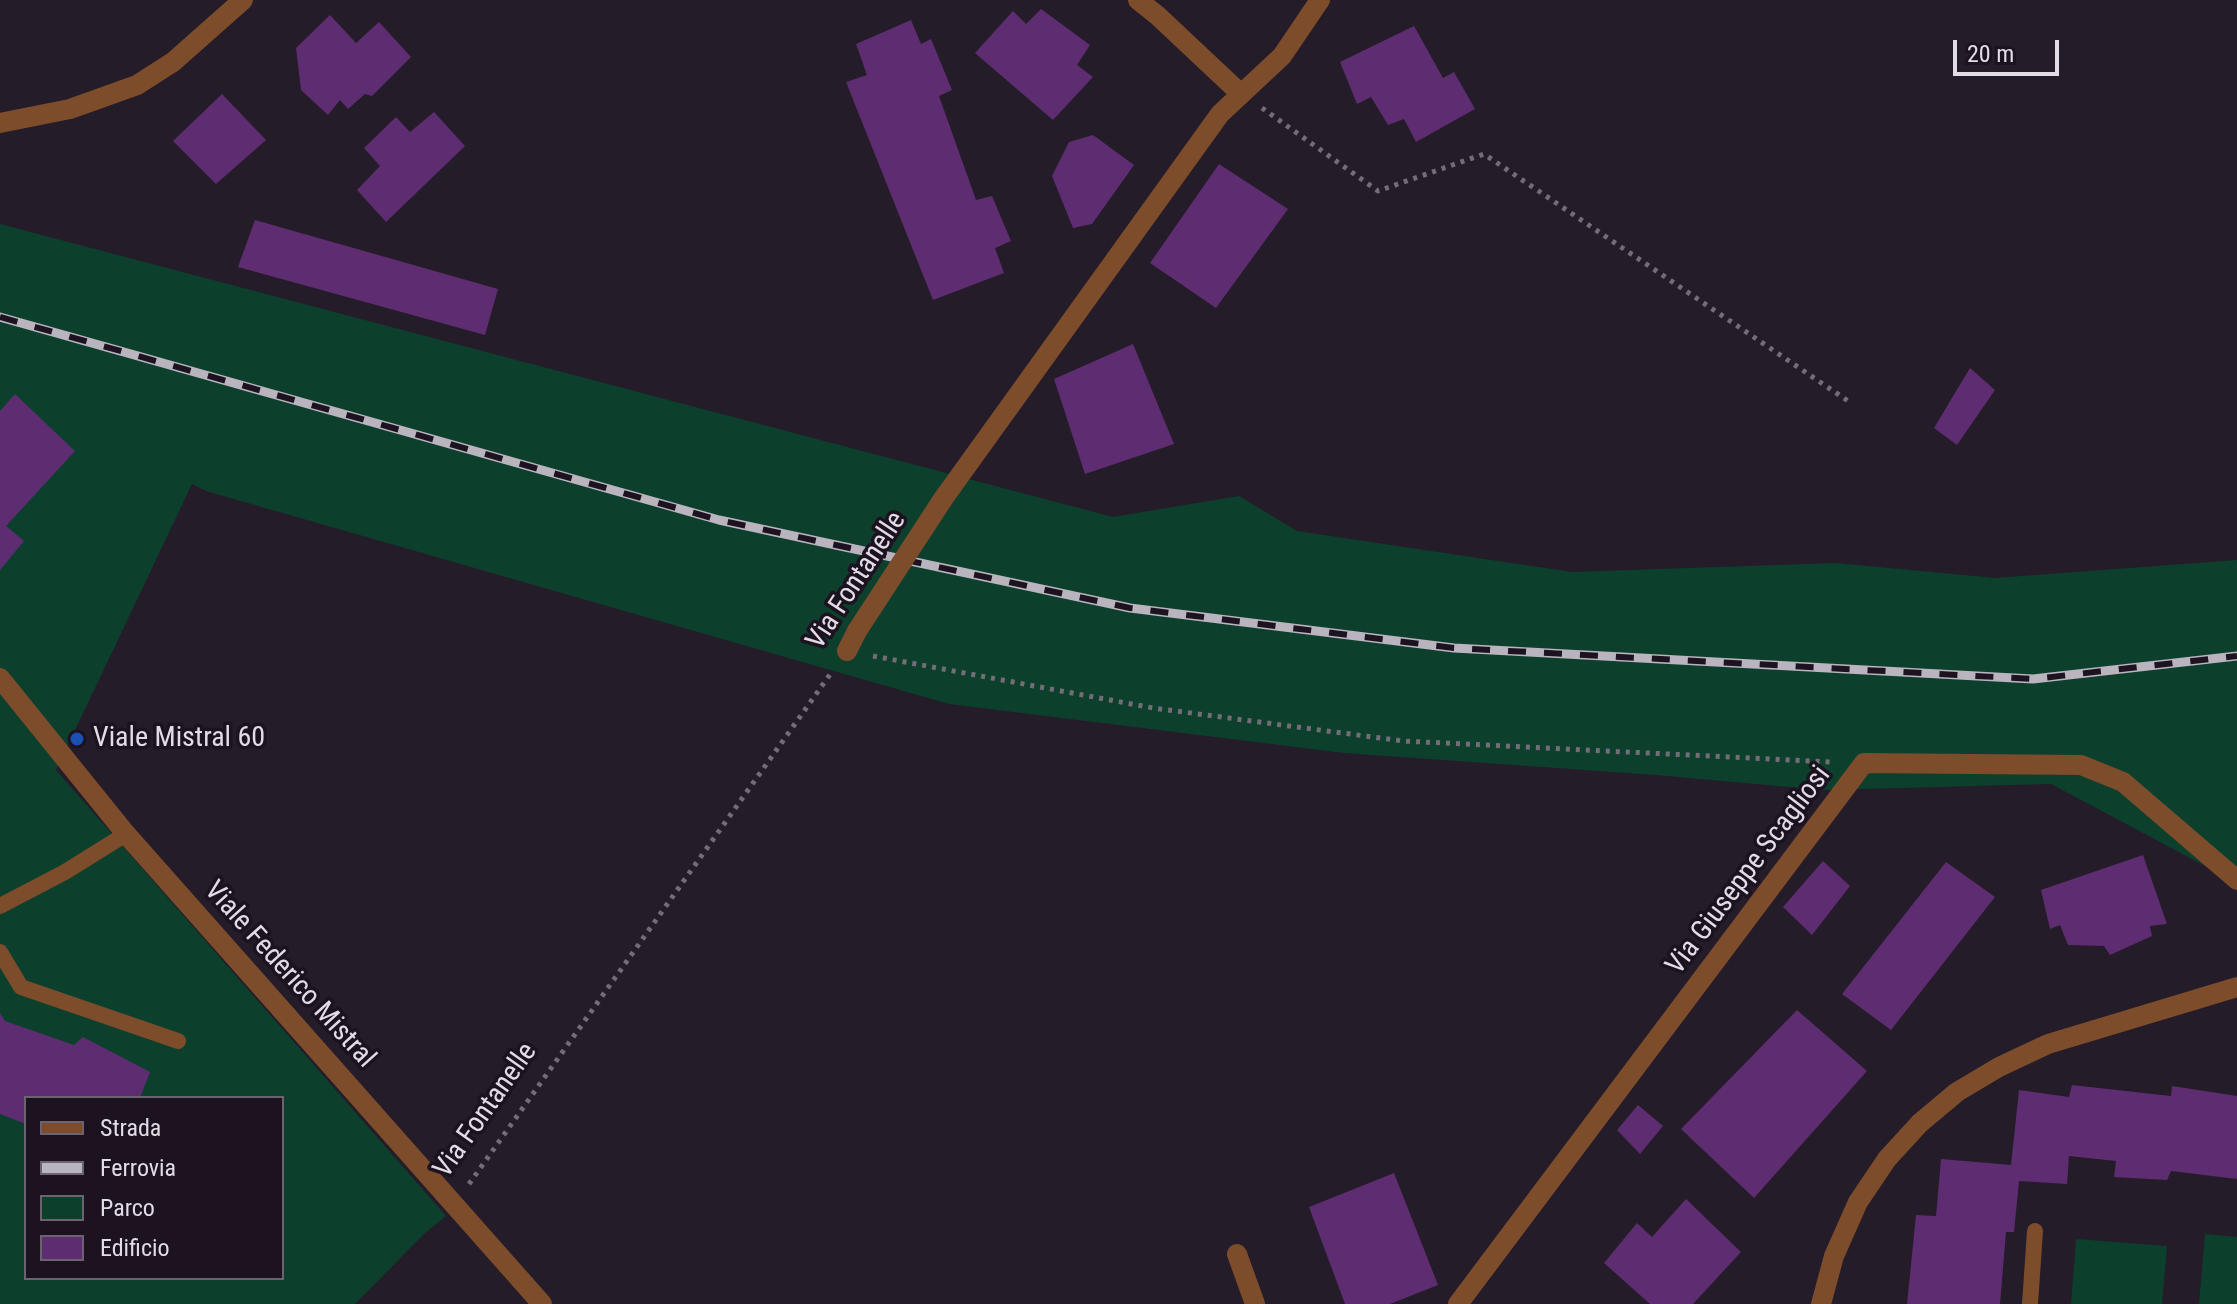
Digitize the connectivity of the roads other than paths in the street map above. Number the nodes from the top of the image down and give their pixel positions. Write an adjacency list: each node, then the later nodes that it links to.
1 (243, 0): 5 (street)
2 (1138, 0): 4 (street)
3 (1320, 0): 4 (street, Via Fontanelle)
4 (1241, 94): 6 (street, Via Fontanelle, bridge)
5 (0, 123)
6 (847, 651)
7 (0, 678): 8 (street, Viale Federico Mistral)
8 (126, 834): 10 (lane); 17 (street, Viale Federico Mistral)
9 (2237, 880): 16 (street, Via Giuseppe Scagliosi)
10 (0, 906)
11 (0, 952): 13 (lane)
12 (2237, 987): 19 (street)
13 (178, 1041)
14 (2035, 1231): 20 (lane)
15 (1237, 1254): 18 (street)
16 (1463, 1302)
17 (542, 1304)
18 (1255, 1304)
19 (1821, 1304)
20 (2030, 1304)

